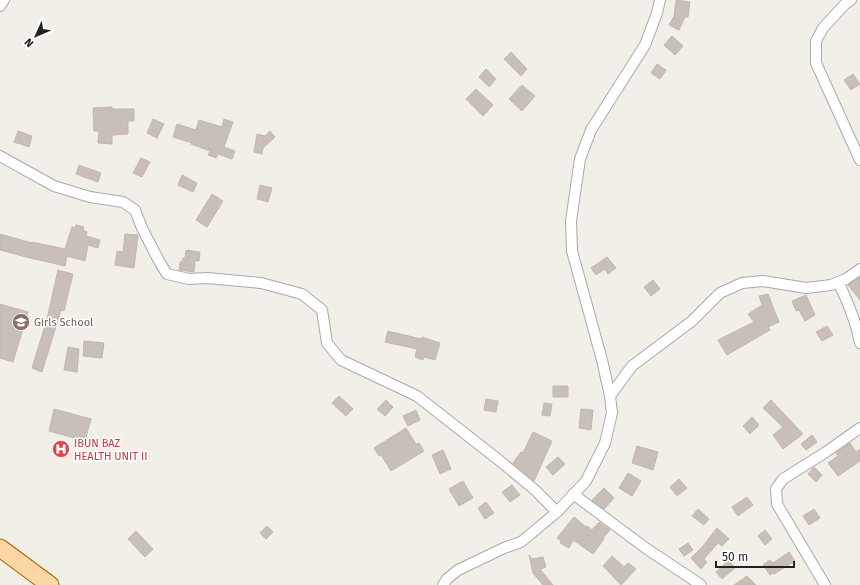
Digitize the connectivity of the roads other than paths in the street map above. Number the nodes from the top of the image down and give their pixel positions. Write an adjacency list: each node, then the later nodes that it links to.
1 (4, 0): 4 (street)
2 (660, 0): 10 (street)
3 (851, 0): 6 (street)
4 (0, 6)
5 (0, 156): 13 (street)
6 (860, 160)
7 (860, 269): 8 (street)
8 (838, 282): 9 (street); 10 (street)
9 (860, 343)
10 (610, 396): 12 (street)
11 (860, 428): 18 (street)
12 (573, 494): 13 (street); 17 (street)
13 (557, 512): 16 (street)
14 (0, 548): 15 (main road)
15 (50, 585)
16 (443, 585)
17 (701, 585)
18 (825, 585)

